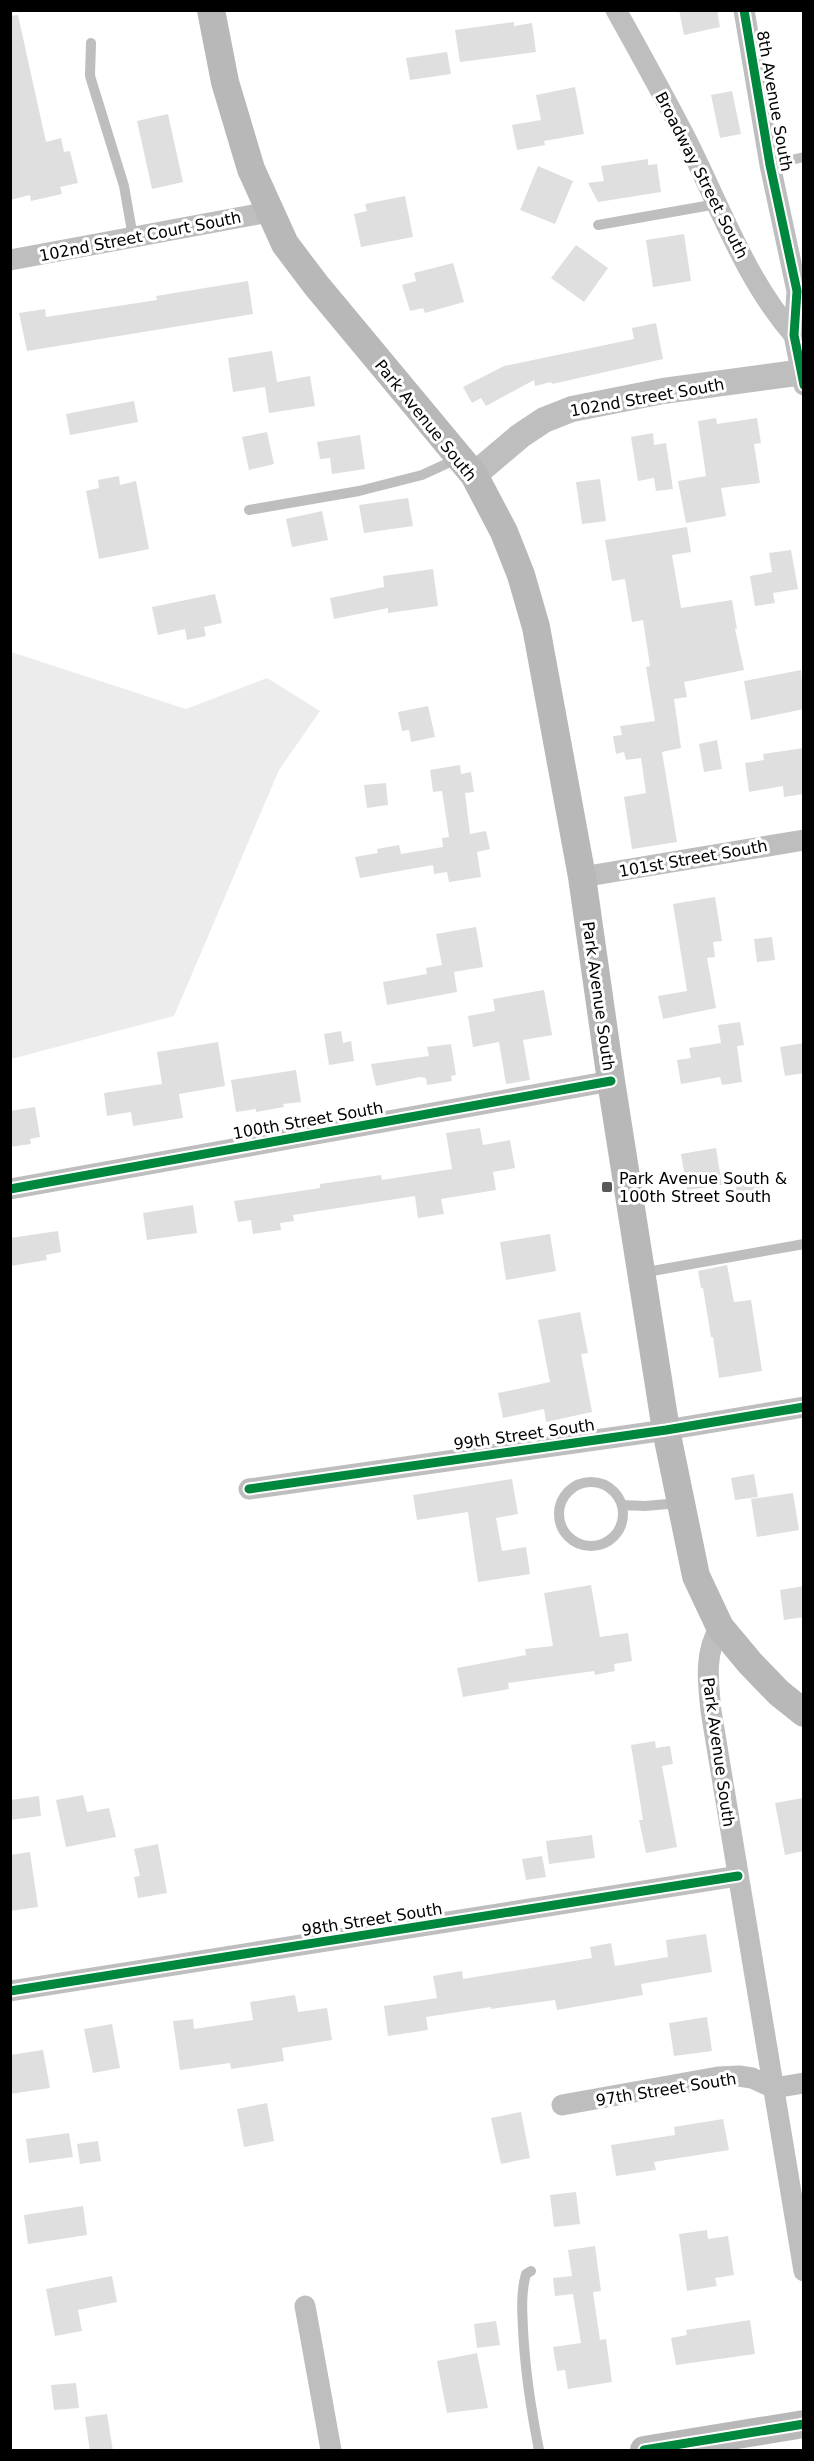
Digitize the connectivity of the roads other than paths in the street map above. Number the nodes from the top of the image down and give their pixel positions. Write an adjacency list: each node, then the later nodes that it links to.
1 (211, 10): 8 (main road, Park Avenue South)
2 (616, 10): 7 (street, Broadway Street South)
3 (744, 10): 6 (street, 8th Avenue South)
4 (91, 43): 10 (lane)
5 (804, 157): 6 (lane)
6 (770, 165): 12 (street, 8th Avenue South)
7 (717, 204): 9 (lane); 12 (street, Broadway Street South)
8 (269, 212): 10 (street, 102nd Street Court South); 14 (main road, Park Avenue South)
9 (598, 225)
10 (133, 237): 11 (street, 102nd Street Court South)
11 (10, 260)
12 (794, 335): 13 (street, 8th Avenue South)
13 (803, 377): 14 (street, 102nd Street South)
14 (467, 467): 15 (lane); 17 (main road, Park Avenue South)
15 (249, 510)
16 (804, 840): 17 (street, 101st Street South)
17 (582, 877): 18 (main road, Park Avenue South)
18 (611, 1081): 19 (street, 100th Street South); 21 (main road, Park Avenue South)
19 (10, 1189)
20 (804, 1244): 21 (lane)
21 (641, 1274): 23 (main road, Park Avenue South)
22 (804, 1407): 23 (street, 99th Street South)
23 (666, 1430): 24 (street, 99th Street South); 25 (main road, Park Avenue South)
24 (249, 1489)
25 (680, 1503): 26 (lane); 27 (main road, Park Avenue South)
26 (621, 1505): 26 (lane)
27 (720, 1627): 28 (main road); 29 (street, Park Avenue South)
28 (804, 1713)
29 (738, 1876): 30 (street, 98th Street South); 32 (street, Park Avenue South)
30 (10, 1990)
31 (804, 2083): 32 (street)
32 (774, 2088): 33 (street, 97th Street South); 35 (street, Park Avenue South)
33 (562, 2105)
34 (531, 2271): 39 (lane)
35 (804, 2271)
36 (305, 2306): 38 (street)
37 (804, 2424): 40 (main road)
38 (331, 2451)
39 (539, 2451)
40 (644, 2451)

